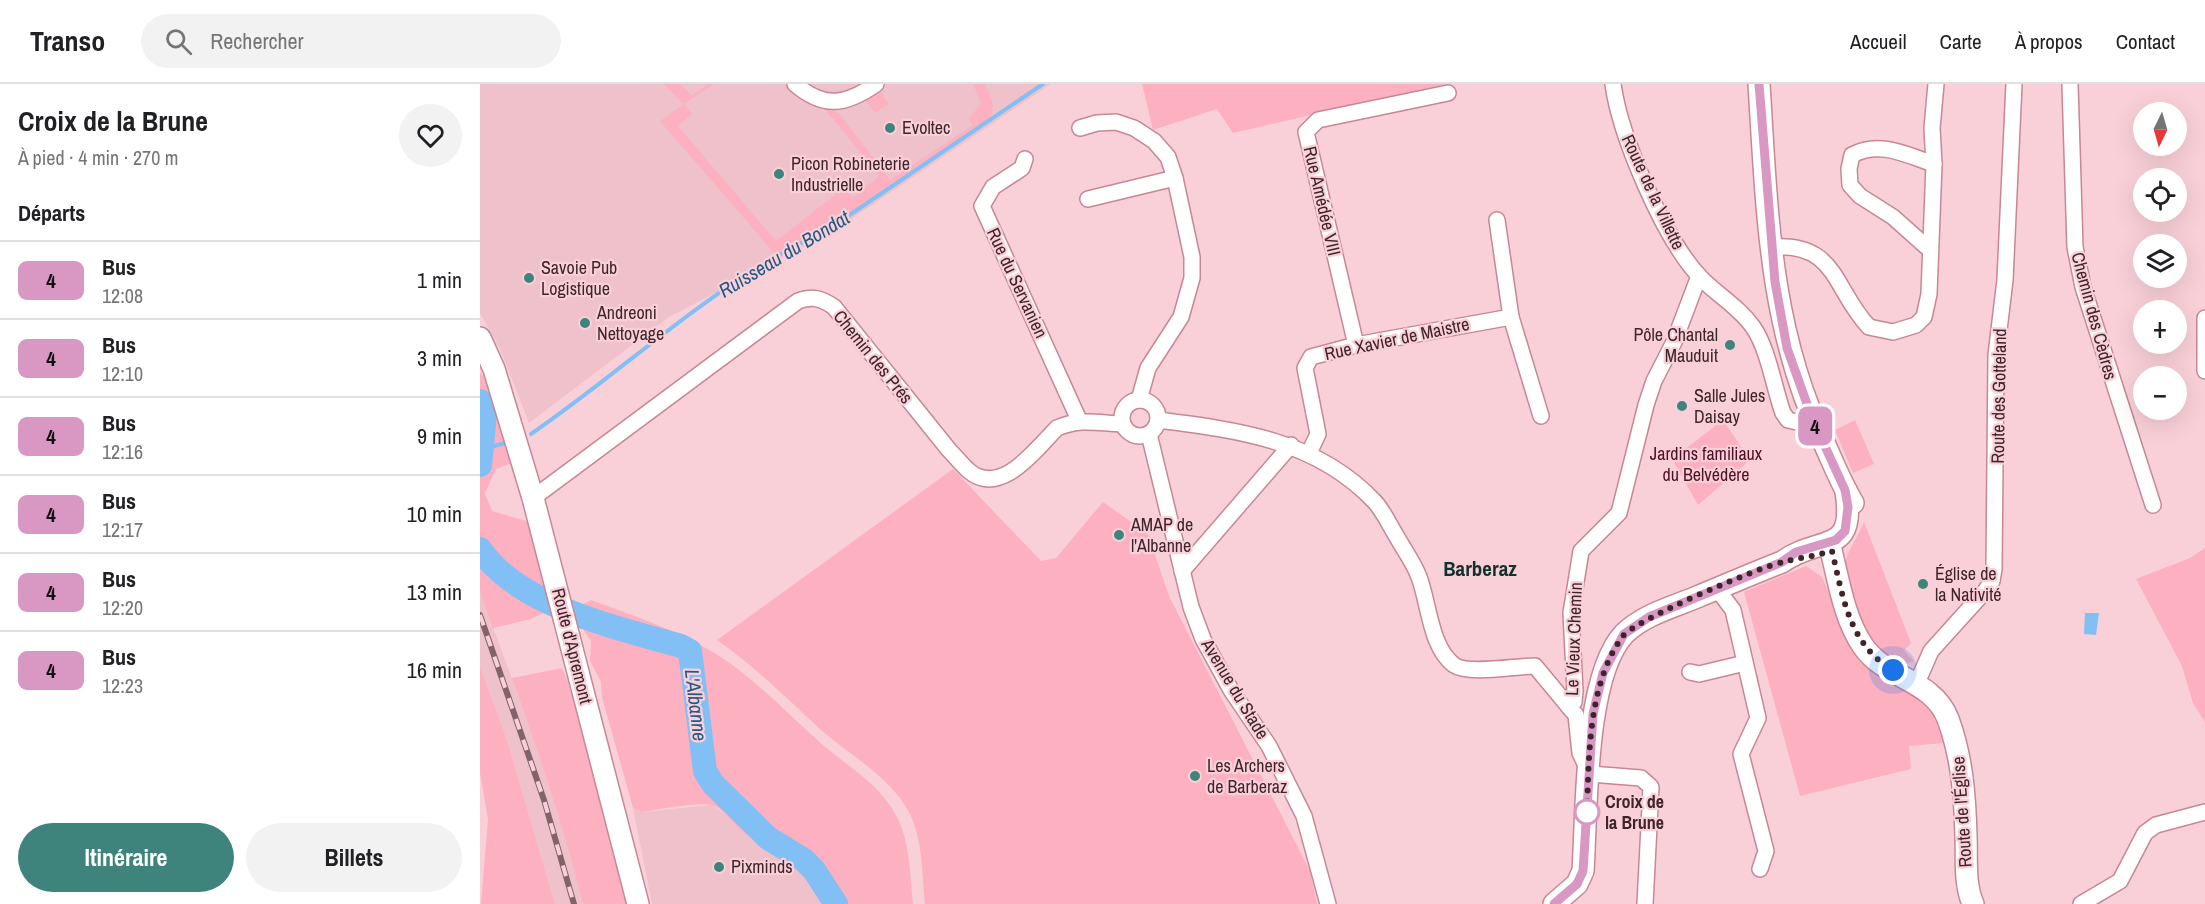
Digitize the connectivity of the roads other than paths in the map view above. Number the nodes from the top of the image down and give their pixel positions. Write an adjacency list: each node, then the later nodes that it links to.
1 (795, 84): 2 (street)
2 (876, 84)
3 (1613, 84): 17 (street, Route de la Villette)
4 (1759, 84): 15 (main road)
5 (1936, 84): 11 (street)
6 (2014, 84): 41 (street, Route des Gotteland)
7 (2070, 84): 35 (street, Chemin des Cèdres)
8 (1448, 93): 21 (street, Rue Amédée VIII)
9 (1080, 128): 12 (street)
10 (1024, 159): 28 (street, Rue du Servanien)
11 (1934, 164): 16 (street); 16 (street)
12 (1175, 178): 13 (street); 25 (street)
13 (1088, 199)
14 (1497, 220): 18 (street)
15 (1772, 248): 16 (street); 27 (main road)
16 (1930, 250)
17 (1699, 276): 27 (street, Route de la Villette); 42 (street, Le Vieux Chemin)
18 (1511, 316): 21 (street, Rue Xavier de Maistre); 26 (street)
19 (2205, 318): 23 (street)
20 (480, 339): 24 (main road, Route d'Apremont)
21 (1356, 345): 33 (street, Rue Xavier de Maistre)
22 (480, 362): 24 (main road, Route d'Apremont)
23 (2205, 371)
24 (500, 389): 34 (main road, Route d'Apremont)
25 (1139, 400): 29 (street); 30 (street)
26 (1541, 416)
27 (1812, 418): 36 (main road)
28 (1079, 420): 30 (street); 34 (street, Chemin des Prés)
29 (1158, 420): 31 (street); 32 (street)
30 (1122, 424): 31 (street)
31 (1149, 434): 37 (street, Avenue du Stade)
32 (1291, 445): 33 (street); 37 (street)
33 (1309, 453): 42 (street)
34 (533, 498): 46 (main road, Route d'Apremont)
35 (2153, 505)
36 (1830, 547): 38 (main road); 41 (main road, Route de l'Église)
37 (1182, 571): 47 (street, Avenue du Stade)
38 (1717, 589): 39 (street); 43 (main road)
39 (1745, 663): 40 (street); 45 (street)
40 (1690, 672)
41 (1917, 683): 50 (main road, Route de l'Église)
42 (1569, 708): 43 (street, Le Vieux Chemin)
43 (1590, 774): 48 (main road); 49 (street)
44 (2205, 812): 51 (street)
45 (1760, 869)
46 (638, 904)
47 (1328, 904)
48 (1554, 904)
49 (1645, 904)
50 (1973, 904)
51 (2081, 904)

